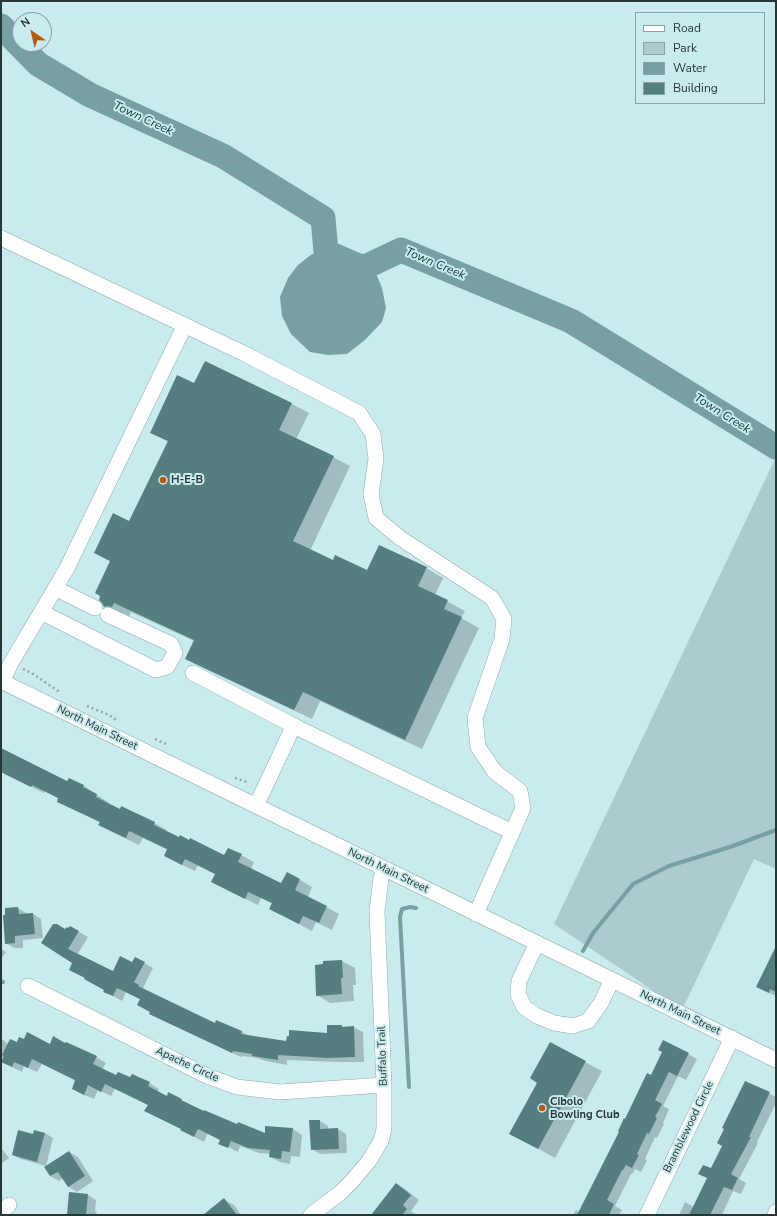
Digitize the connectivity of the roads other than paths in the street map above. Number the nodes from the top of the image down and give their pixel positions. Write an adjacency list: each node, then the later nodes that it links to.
1 (1, 238): 2 (street)
2 (185, 325): 3 (street); 9 (street)
3 (55, 588): 4 (street); 4 (street)
4 (41, 612): 6 (street)
5 (193, 673): 7 (street)
6 (2, 682): 8 (street, North Main Street)
7 (294, 725): 8 (street); 9 (street)
8 (256, 806): 10 (street, North Main Street)
9 (512, 832): 11 (street)
10 (384, 869): 11 (street, North Main Street); 17 (street, Buffalo Trail)
11 (476, 914): 12 (street, North Main Street)
12 (537, 943): 13 (street, North Main Street); 13 (street)
13 (612, 980): 15 (street, North Main Street)
14 (28, 986): 17 (street, Apache Circle)
15 (732, 1038): 16 (street, North Main Street); 20 (street, Bramblewood Circle)
16 (776, 1060)
17 (384, 1085): 19 (street, Buffalo Trail)
18 (776, 1212): 21 (street)
19 (311, 1215)
20 (647, 1215)
21 (774, 1215)

